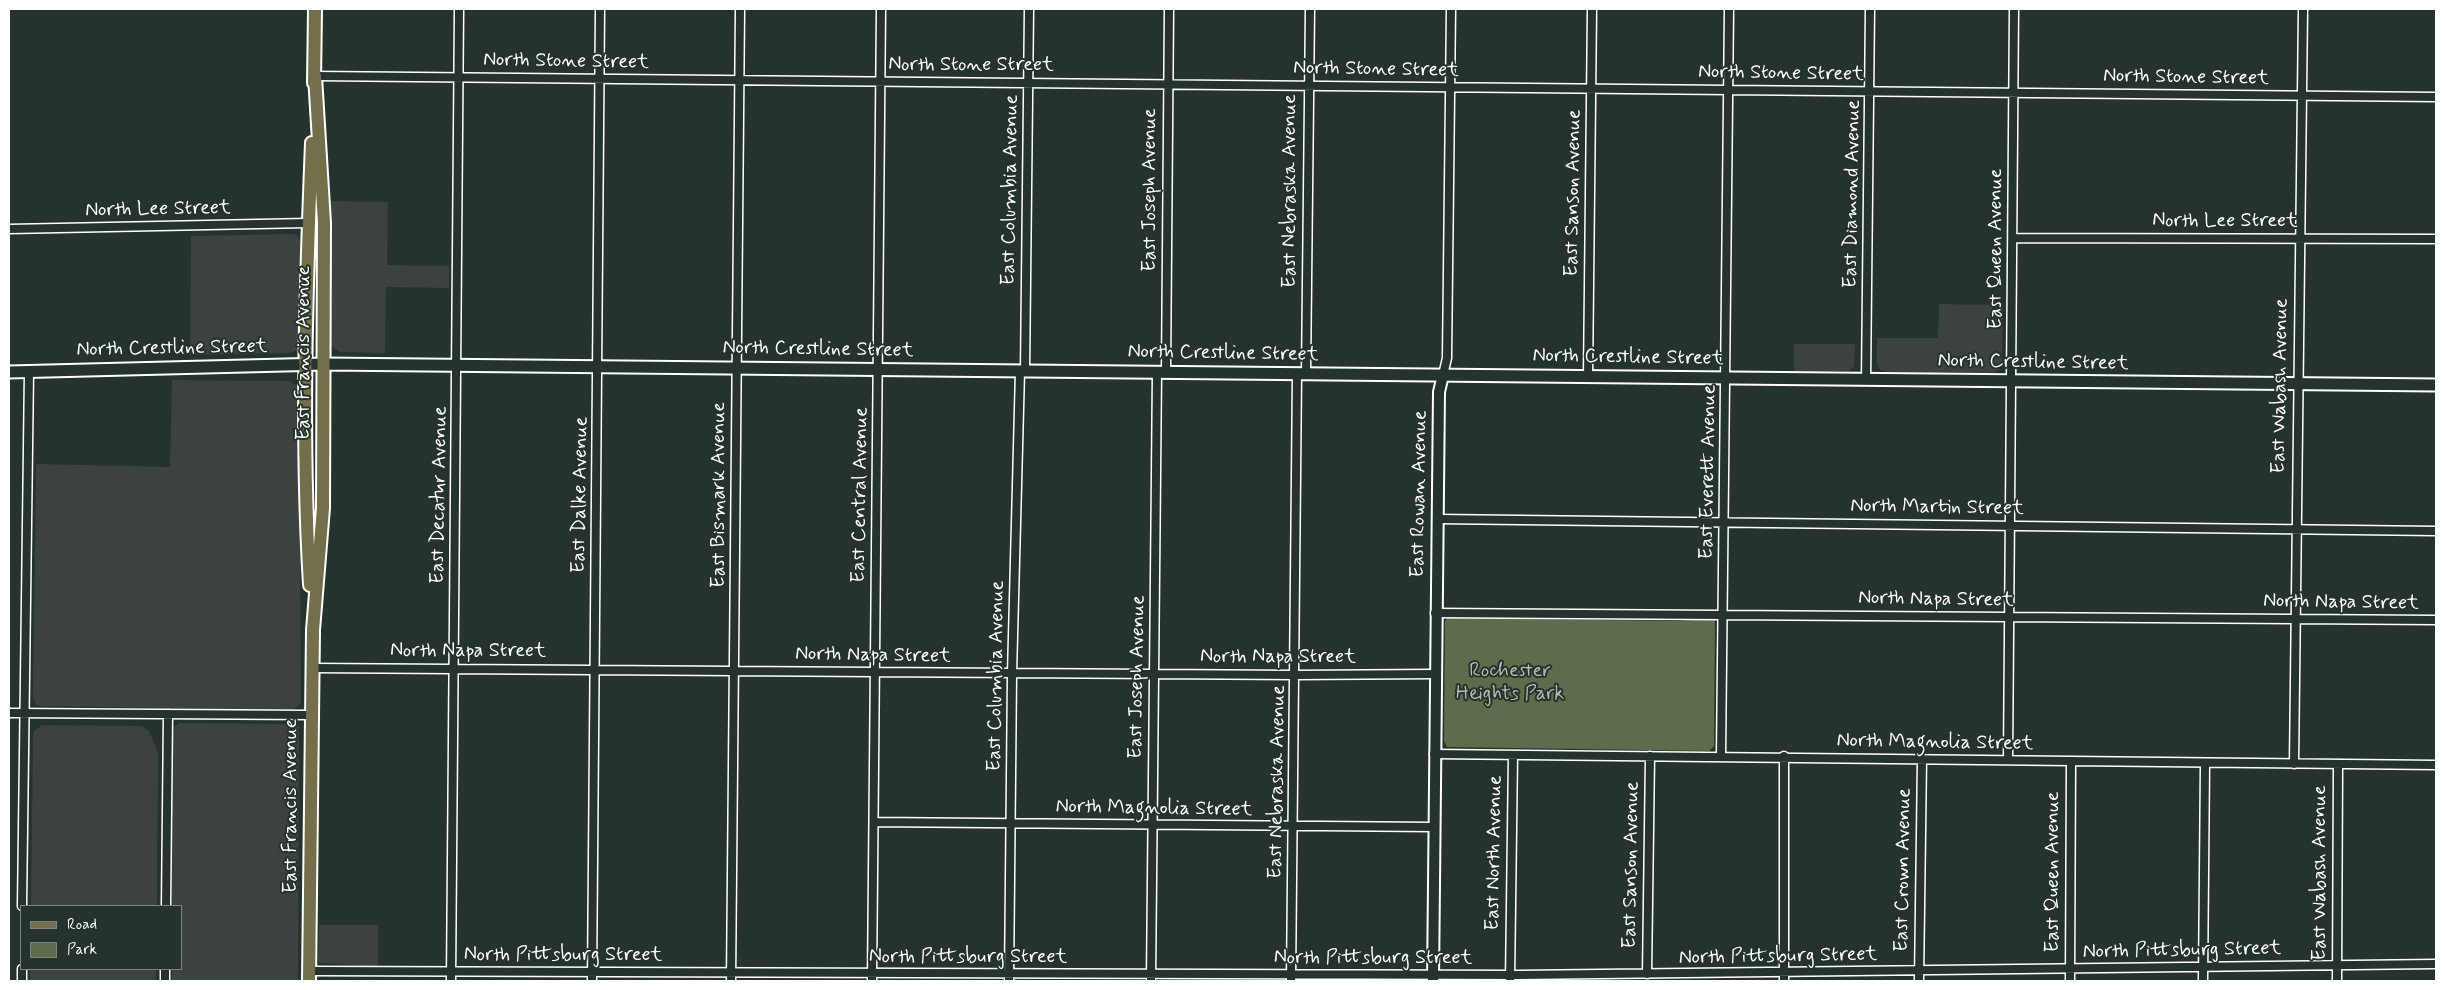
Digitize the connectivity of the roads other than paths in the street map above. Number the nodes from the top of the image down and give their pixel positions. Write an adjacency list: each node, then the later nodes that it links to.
1 (315, 9): 15 (main road, East Francis Avenue)
2 (459, 9): 16 (street, East Decatur Avenue)
3 (600, 9): 17 (street, East Dalke Avenue)
4 (740, 9): 18 (street, East Bismark Avenue)
5 (881, 9): 19 (street, East Central Avenue)
6 (1029, 9): 20 (street, East Columbia Avenue)
7 (1169, 9): 21 (street, East Joseph Avenue)
8 (1310, 9): 22 (street, East Nebraska Avenue)
9 (1451, 9): 23 (street, East Rowan Avenue)
10 (1592, 9): 24 (street, East Sanson Avenue)
11 (1729, 9): 25 (street, East Everett Avenue)
12 (1870, 9): 26 (street, East Diamond Avenue)
13 (2014, 9): 27 (street, East Queen Avenue)
14 (2303, 9): 28 (street, East Wabash Avenue)
15 (315, 76): 16 (street, North Stone Street); 30 (main road, East Francis Avenue); 35 (main road, East Francis Avenue)
16 (459, 78): 17 (street, North Stone Street); 37 (street, East Decatur Avenue)
17 (599, 79): 18 (street, North Stone Street); 38 (street, East Dalke Avenue)
18 (740, 80): 19 (street, North Stone Street); 39 (street, East Bismark Avenue)
19 (880, 81): 20 (street, North Stone Street); 40 (street, East Central Avenue)
20 (1028, 82): 21 (street, North Stone Street); 42 (street, East Columbia Avenue)
21 (1168, 84): 22 (street, North Stone Street); 44 (street, East Joseph Avenue)
22 (1309, 86): 23 (street, North Stone Street); 45 (street, East Nebraska Avenue)
23 (1450, 87): 24 (street, North Stone Street); 46 (street, East Rowan Avenue)
24 (1591, 88): 25 (street, North Stone Street); 47 (street, East Sanson Avenue)
25 (1728, 90): 26 (street, North Stone Street); 48 (street, East Everett Avenue)
26 (1870, 92): 27 (street, North Stone Street); 49 (street, East Diamond Avenue)
27 (2014, 93): 28 (street, North Stone Street); 32 (street, East Queen Avenue)
28 (2301, 96): 29 (street, North Stone Street); 33 (street, East Wabash Avenue)
29 (2436, 97)
30 (308, 223): 31 (street, North Lee Street); 36 (main road, East Francis Avenue)
31 (9, 229)
32 (2014, 238): 33 (street, North Lee Street); 50 (street, East Queen Avenue)
33 (2299, 239): 34 (street, North Lee Street); 51 (street, East Wabash Avenue)
34 (2436, 239)
35 (324, 364): 36 (main road, North Crestline Street); 37 (main road, North Crestline Street); 63 (main road, East Francis Avenue)
36 (306, 365): 41 (main road, North Crestline Street); 63 (main road, East Francis Avenue)
37 (458, 365): 38 (main road, North Crestline Street); 65 (street, East Decatur Avenue)
38 (598, 367): 39 (main road, North Crestline Street); 66 (street, East Dalke Avenue)
39 (737, 368): 40 (main road, North Crestline Street); 67 (street, East Bismark Avenue)
40 (878, 370): 42 (main road, North Crestline Street); 68 (street, East Central Avenue)
41 (29, 371): 43 (main road, North Crestline Street); 74 (street)
42 (1022, 371): 44 (main road, North Crestline Street); 69 (street, East Columbia Avenue)
43 (9, 372)
44 (1162, 372): 45 (main road, North Crestline Street); 70 (street, East Joseph Avenue)
45 (1302, 374): 46 (main road, North Crestline Street); 72 (street, East Nebraska Avenue)
46 (1443, 375): 47 (main road, North Crestline Street); 53 (street, East Rowan Avenue)
47 (1588, 377): 48 (main road, North Crestline Street)
48 (1726, 378): 49 (main road, North Crestline Street); 54 (street, East Everett Avenue)
49 (1866, 380): 50 (main road, North Crestline Street)
50 (2012, 381): 51 (main road, North Crestline Street); 55 (street, East Queen Avenue)
51 (2298, 384): 52 (main road, North Crestline Street); 56 (street, East Wabash Avenue)
52 (2436, 385)
53 (1437, 519): 54 (street, North Martin Street); 58 (street, East Rowan Avenue)
54 (1724, 522): 55 (street, North Martin Street); 59 (street, East Everett Avenue)
55 (2011, 526): 56 (street, North Martin Street); 60 (street, East Queen Avenue)
56 (2295, 528): 57 (street, North Martin Street); 61 (street, East Wabash Avenue)
57 (2436, 531)
58 (1435, 613): 59 (street, North Napa Street); 71 (street, East Rowan Avenue)
59 (1723, 614): 60 (street, North Napa Street); 79 (street, East Everett Avenue)
60 (2010, 617): 61 (street, North Napa Street); 83 (street, East Queen Avenue)
61 (2296, 619): 62 (street, North Napa Street); 86 (street, East Wabash Avenue)
62 (2436, 620)
63 (313, 630): 64 (main road, East Francis Avenue)
64 (312, 668): 65 (street, North Napa Street); 76 (main road, East Francis Avenue)
65 (454, 669): 66 (street, North Napa Street); 101 (street, East Decatur Avenue)
66 (595, 669): 67 (street, North Napa Street); 100 (street, East Dalke Avenue)
67 (735, 671): 68 (street, North Napa Street); 102 (street, East Bismark Avenue)
68 (875, 672): 69 (street, North Napa Street); 89 (street, East Central Avenue)
69 (1012, 674): 70 (street, North Napa Street); 90 (street, East Columbia Avenue)
70 (1154, 674): 72 (street, North Napa Street); 91 (street, East Joseph Avenue)
71 (1434, 674): 72 (street, North Napa Street); 77 (street, East Rowan Avenue)
72 (1295, 675): 92 (street, East Nebraska Avenue)
73 (9, 713): 74 (street)
74 (24, 714): 75 (street); 94 (street)
75 (168, 714): 76 (street); 95 (street)
76 (311, 715): 105 (main road, East Francis Avenue)
77 (1434, 754): 78 (street, North Magnolia Street); 93 (street, East Rowan Avenue)
78 (1513, 754): 80 (street, North Magnolia Street); 111 (street, East North Avenue)
79 (1721, 755): 80 (street, North Magnolia Street); 81 (street, North Magnolia Street)
80 (1650, 756): 104 (street, East Sanson Avenue)
81 (1784, 756): 82 (street, North Magnolia Street); 107 (street)
82 (1922, 759): 83 (street, North Magnolia Street); 103 (street, East Crown Avenue)
83 (2008, 759): 84 (street, North Magnolia Street)
84 (2071, 763): 85 (street, North Magnolia Street); 99 (street, East Queen Avenue)
85 (2205, 764): 86 (street, North Magnolia Street); 98 (street)
86 (2294, 764): 87 (street, North Magnolia Street)
87 (2338, 765): 88 (street, North Magnolia Street); 97 (street, East Wabash Avenue)
88 (2436, 765)
89 (874, 822): 90 (street, North Magnolia Street); 106 (street, East Central Avenue)
90 (1011, 824): 91 (street, North Magnolia Street); 108 (street, East Columbia Avenue)
91 (1153, 825): 92 (street, North Magnolia Street); 109 (street, East Joseph Avenue)
92 (1293, 827): 93 (street, North Magnolia Street); 112 (street, East Nebraska Avenue)
93 (1433, 827): 110 (street, East Rowan Avenue)
94 (22, 905)
95 (166, 905)
96 (2436, 964): 97 (street, North Pittsburg Street)
97 (2337, 965): 98 (street, North Pittsburg Street); 119 (street, East Wabash Avenue)
98 (2203, 967): 99 (street, North Pittsburg Street); 118 (street)
99 (2070, 969): 103 (street, North Pittsburg Street); 117 (street, East Queen Avenue)
100 (592, 971): 101 (street, North Pittsburg Street); 102 (street, North Pittsburg Street); 114 (street, East Dalke Avenue)
101 (451, 972): 105 (street, North Pittsburg Street); 113 (street, East Decatur Avenue)
102 (732, 972): 106 (street, North Pittsburg Street); 115 (street, East Bismark Avenue)
103 (1919, 972): 107 (street, North Pittsburg Street); 116 (street, East Crown Avenue)
104 (1647, 974): 107 (street, North Pittsburg Street); 111 (street, North Pittsburg Street)
105 (309, 976)
106 (872, 977): 108 (street, North Pittsburg Street)
107 (1784, 977)
108 (1009, 978): 109 (street, North Pittsburg Street)
109 (1151, 978): 112 (street, North Pittsburg Street)
110 (1433, 978): 111 (street, North Pittsburg Street); 112 (street, North Pittsburg Street)
111 (1510, 978)
112 (1292, 979)
113 (451, 981)
114 (592, 981)
115 (731, 981)
116 (1918, 981)
117 (2070, 981)
118 (2202, 981)
119 (2337, 981)

